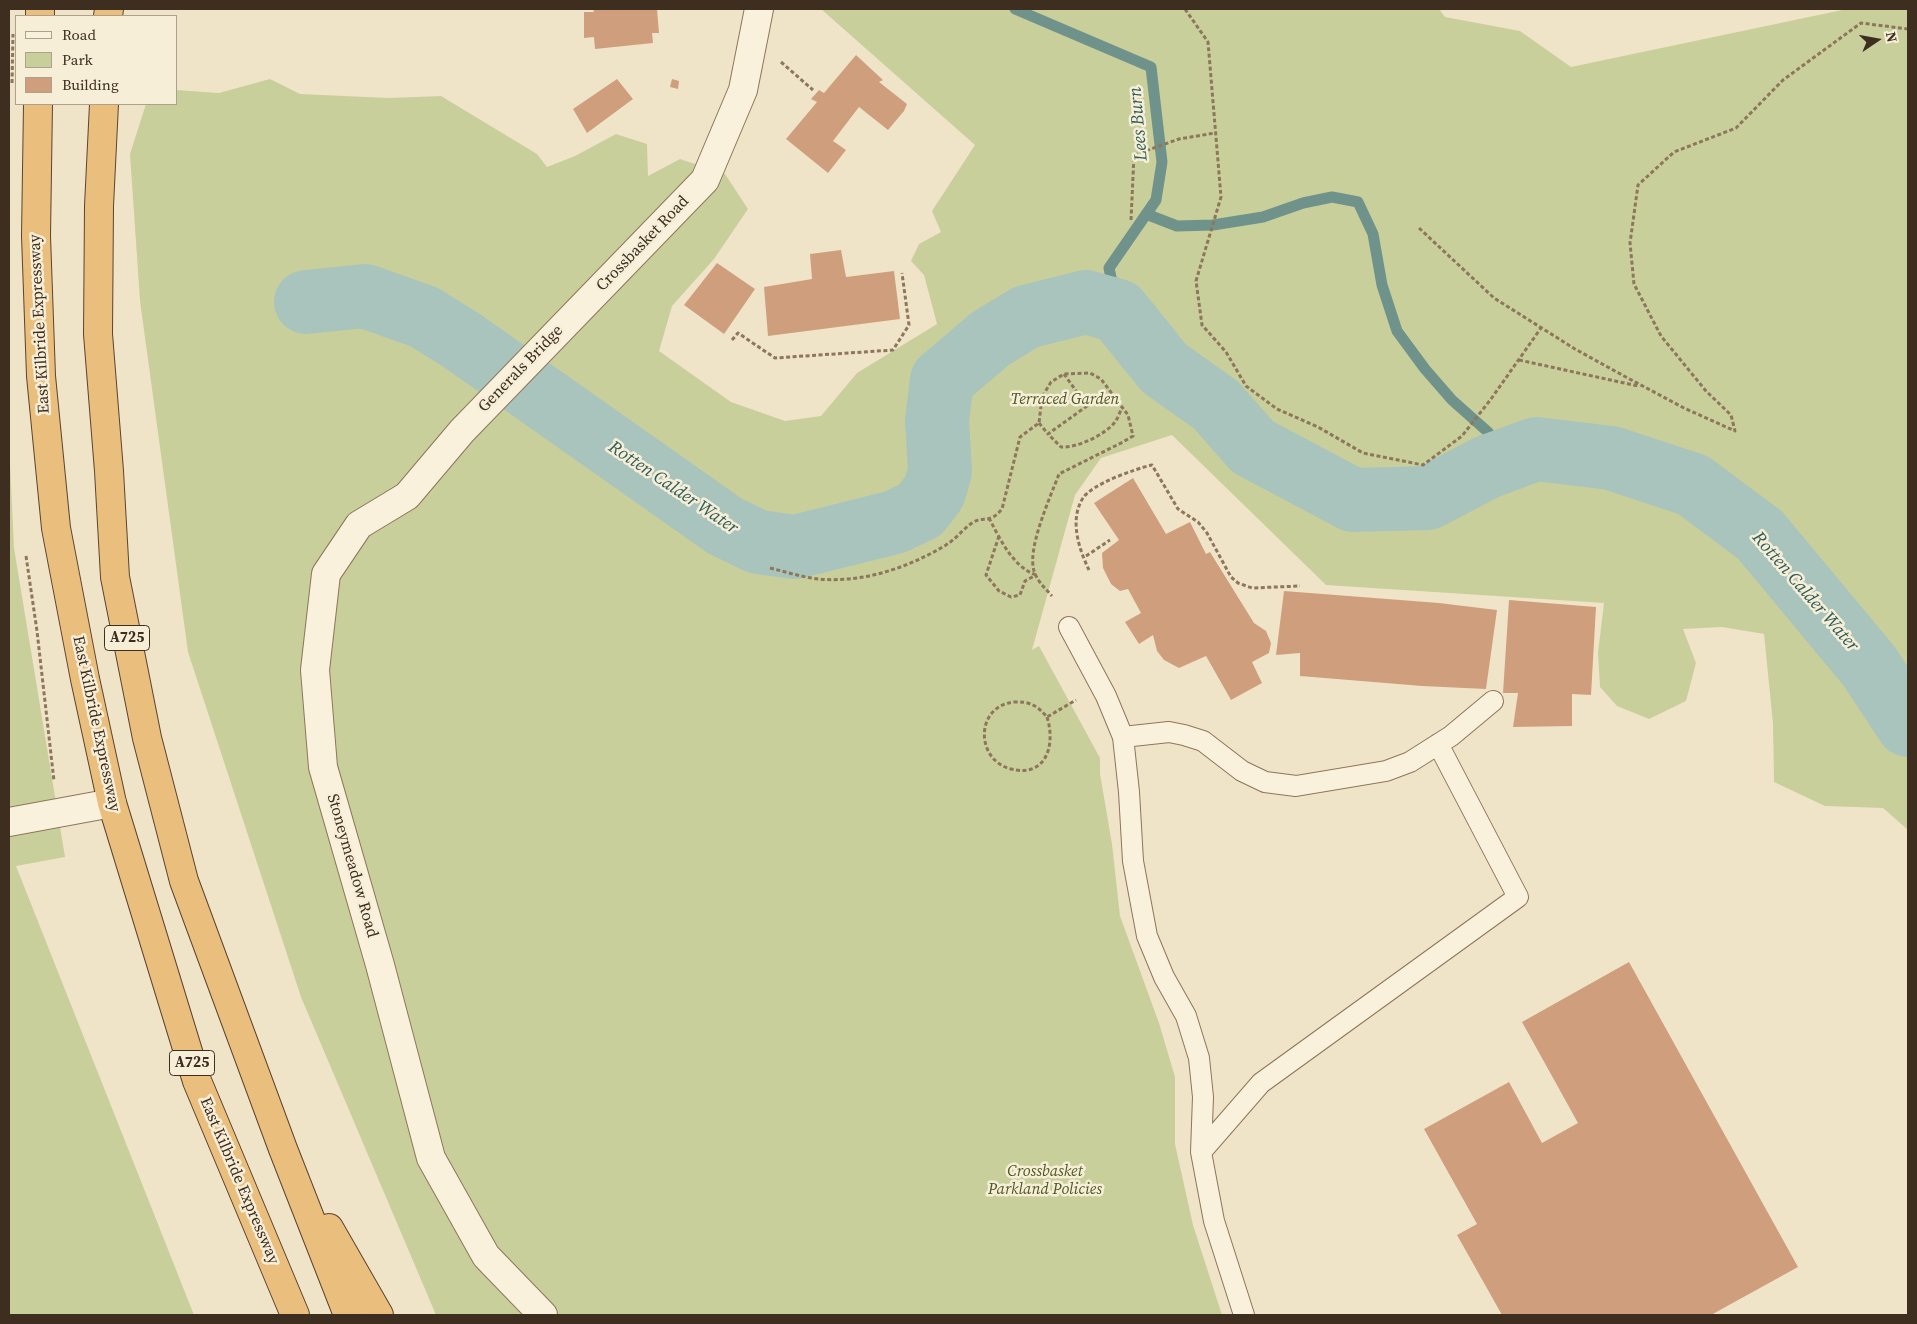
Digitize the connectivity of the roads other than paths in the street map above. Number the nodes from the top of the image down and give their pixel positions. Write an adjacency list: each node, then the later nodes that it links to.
1 (759, 9): 4 (street, Crossbasket Road)
2 (38, 105): 10 (highway, East Kilbride Expressway / A725)
3 (104, 105): 12 (highway, A725)
4 (581, 308): 5 (street, Generals Bridge)
5 (462, 432): 17 (street, Stoneymeadow Road)
6 (1069, 627): 8 (lane)
7 (1493, 701): 9 (lane)
8 (1123, 737): 9 (lane); 13 (lane)
9 (1438, 744): 13 (lane)
10 (112, 802): 11 (street); 14 (highway, East Kilbride Expressway / A725)
11 (9, 822)
12 (283, 1149): 15 (highway, A725); 16 (highway)
13 (1201, 1152): 18 (lane)
14 (295, 1315)
15 (348, 1315)
16 (379, 1315)
17 (543, 1315)
18 (1244, 1315)

